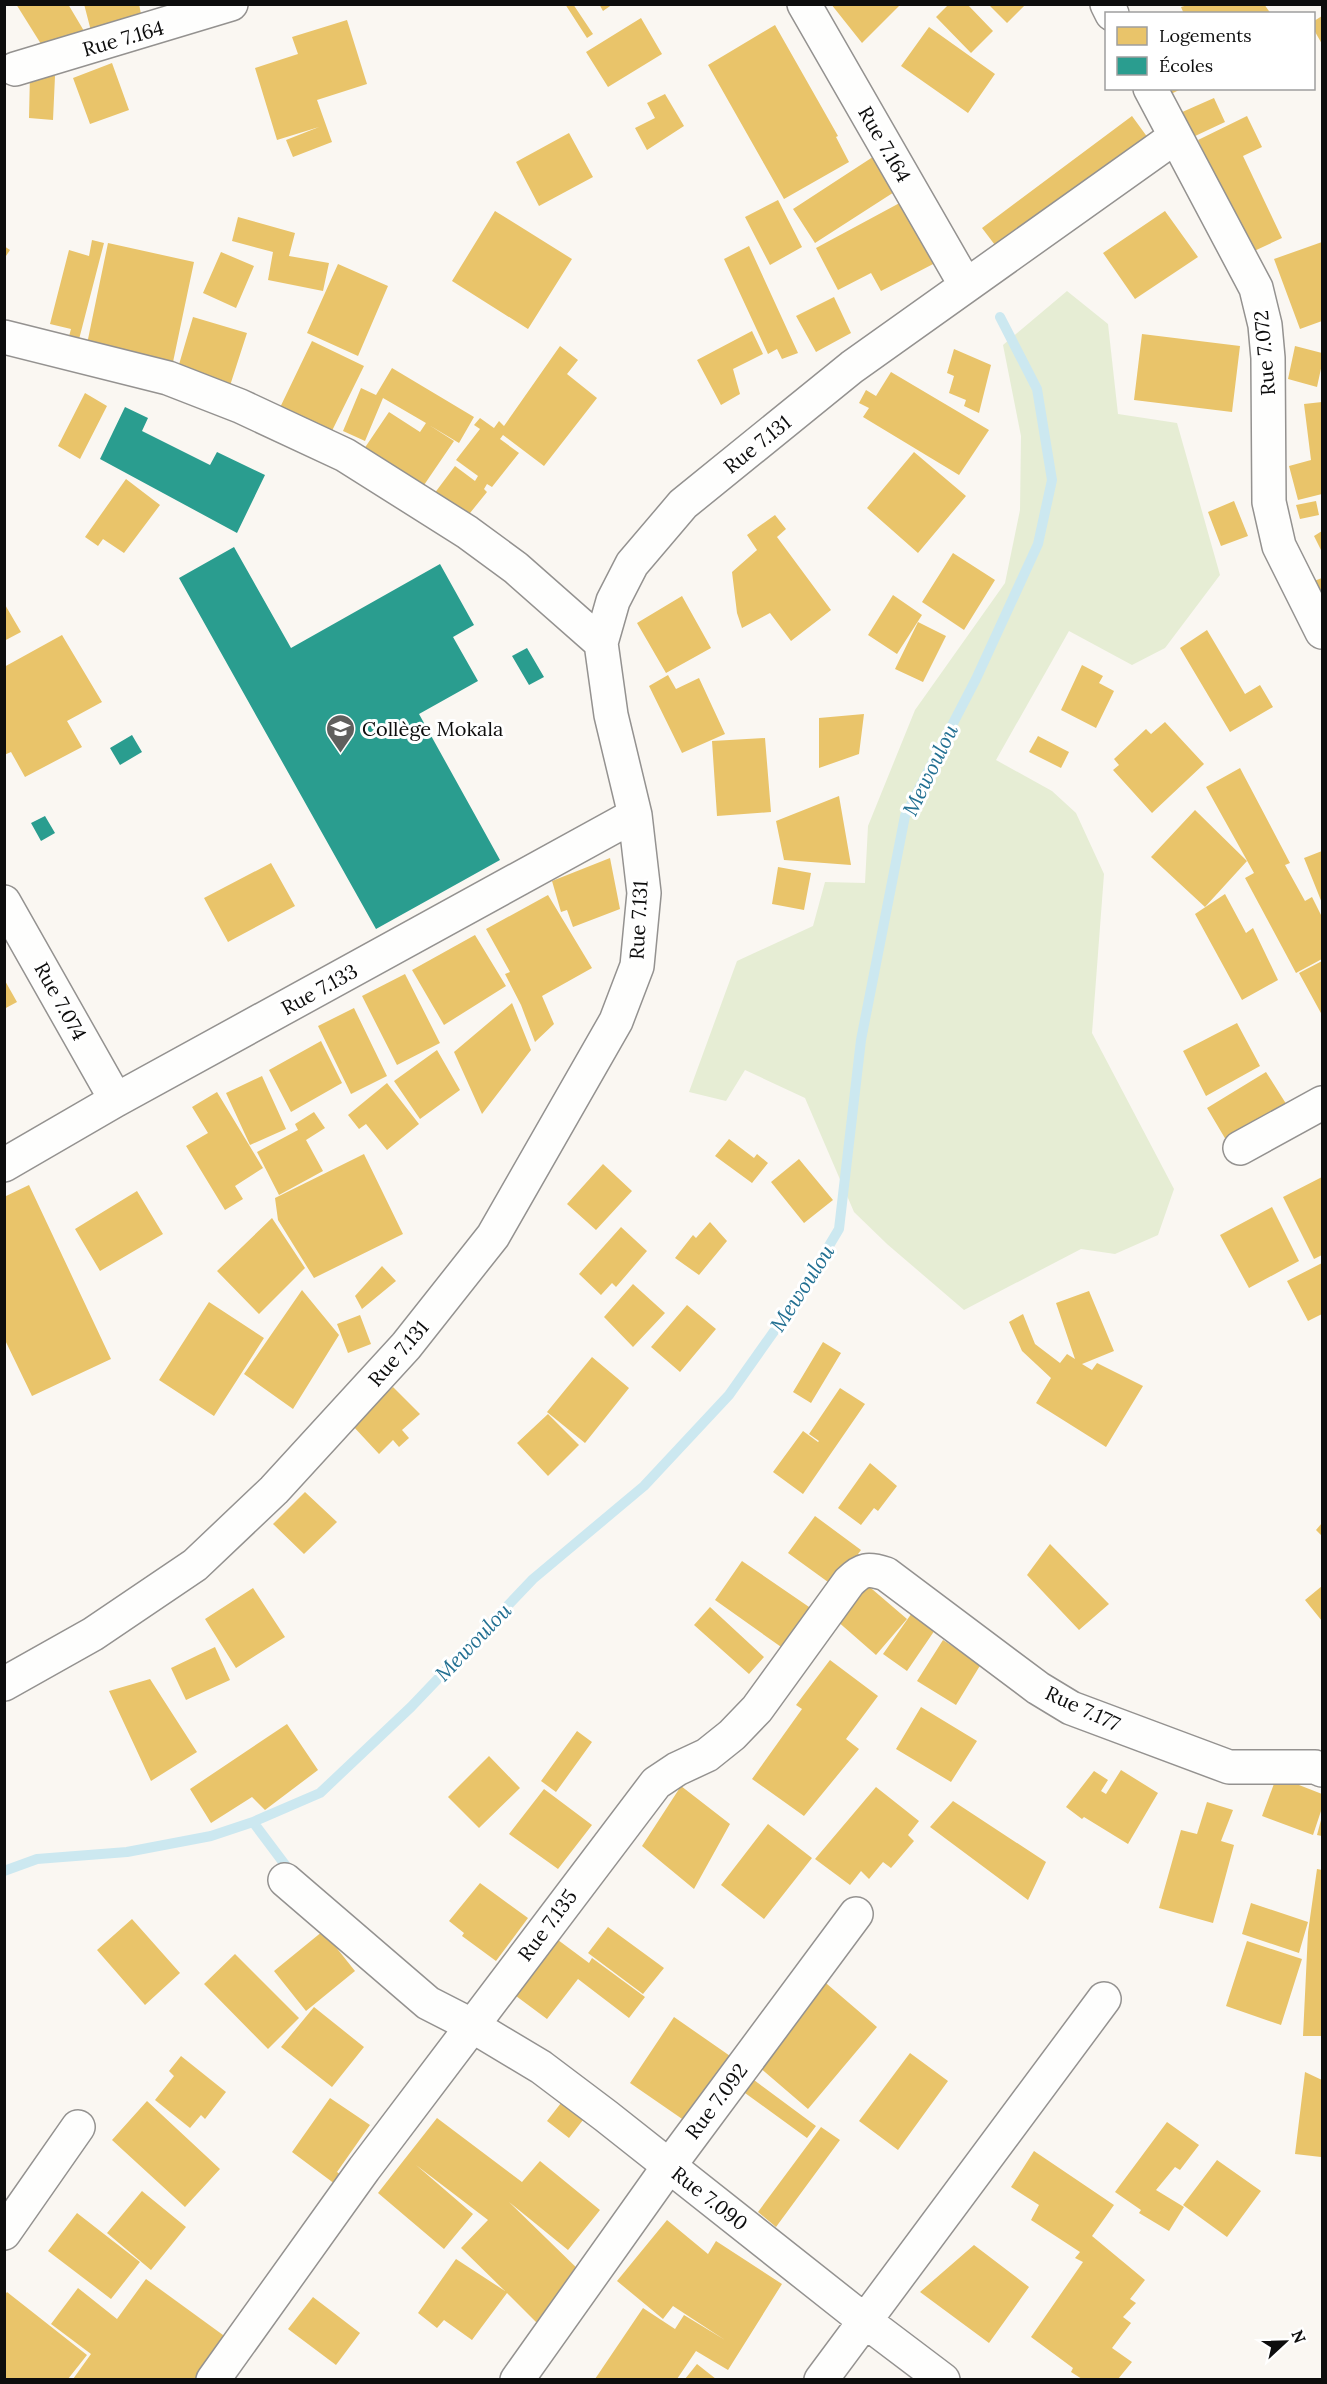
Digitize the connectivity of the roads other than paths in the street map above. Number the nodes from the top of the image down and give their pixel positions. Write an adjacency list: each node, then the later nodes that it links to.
1 (231, 4): 3 (street, Rue 7.164)
2 (804, 4): 6 (street, Rue 7.164)
3 (15, 69)
4 (1151, 90): 5 (street, Rue 7.072)
5 (1175, 137): 6 (street, Rue 7.131); 8 (street, Rue 7.072)
6 (965, 284): 9 (street, Rue 7.131)
7 (4, 337): 9 (street)
8 (1323, 632)
9 (601, 643): 10 (street, Rue 7.131)
10 (635, 815): 12 (street, Rue 7.133); 17 (street, Rue 7.131)
11 (4, 902): 12 (street, Rue 7.074)
12 (116, 1100): 15 (street, Rue 7.133)
13 (1323, 1103): 14 (street)
14 (1240, 1148)
15 (4, 1165)
16 (874, 1570): 18 (street, Rue 7.177); 22 (street, Rue 7.135)
17 (4, 1684)
18 (1323, 1770)
19 (285, 1880): 22 (street, Rue 7.090)
20 (856, 1914): 24 (street, Rue 7.092)
21 (1104, 1999): 26 (street)
22 (471, 2025): 24 (street, Rue 7.090); 27 (street, Rue 7.135)
23 (78, 2127): 25 (street)
24 (669, 2166): 26 (street, Rue 7.090); 28 (street, Rue 7.092)
25 (4, 2233)
26 (865, 2321): 29 (street); 30 (street, Rue 7.090)
27 (213, 2379)
28 (517, 2379)
29 (821, 2379)
30 (943, 2379)

